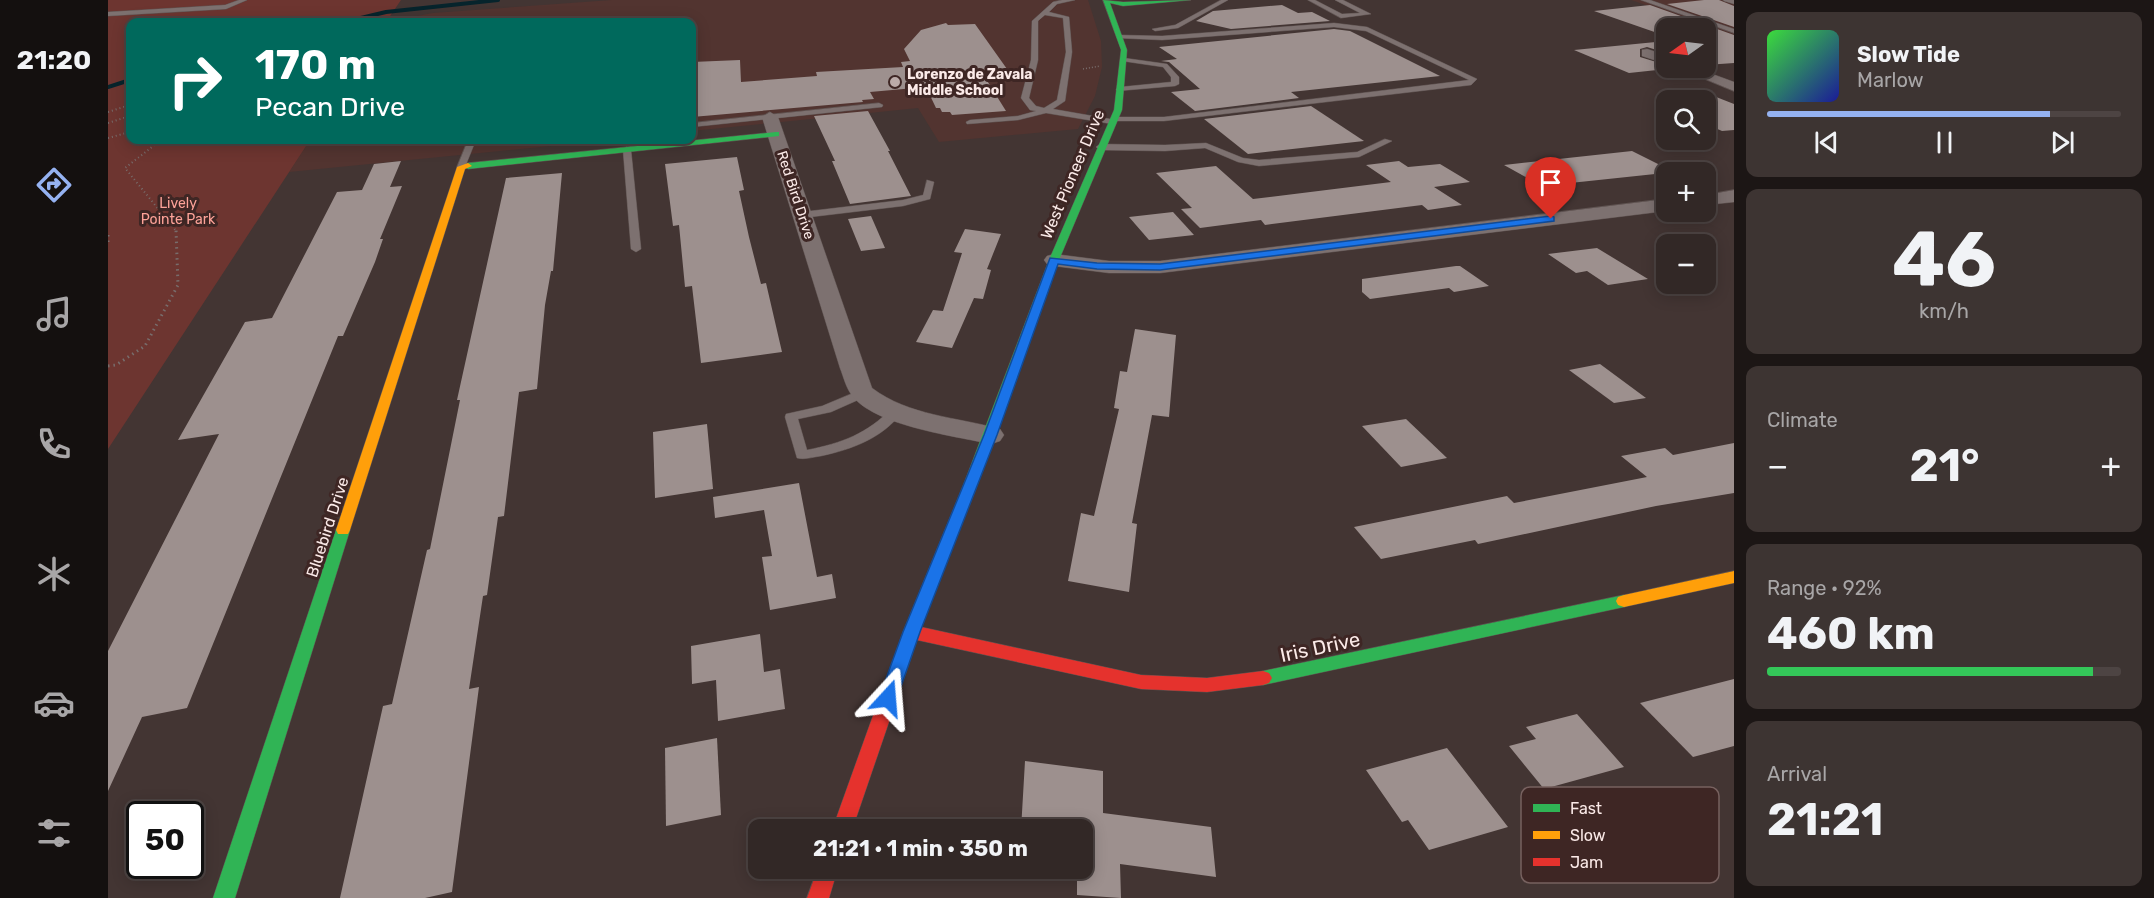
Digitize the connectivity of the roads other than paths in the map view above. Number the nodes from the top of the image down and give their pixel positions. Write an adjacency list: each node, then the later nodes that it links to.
1 (244, 0): 12 (lane)
2 (1072, 0): 11 (lane)
3 (1106, 0): 4 (street); 14 (street, West Pioneer Drive)
4 (1188, 0)
5 (1225, 0): 14 (lane)
6 (1311, 0): 7 (lane)
7 (1338, 0)
8 (1644, 0): 13 (lane)
9 (1726, 0): 10 (lane)
10 (1734, 2)
11 (1044, 13): 22 (lane); 22 (lane)
12 (108, 14)
13 (1734, 31)
14 (1118, 33): 17 (street, West Pioneer Drive); 23 (lane)
15 (1647, 53): 16 (street)
16 (1656, 56)
17 (1124, 60): 20 (street, West Pioneer Drive); 20 (lane)
18 (1711, 78): 19 (street)
19 (1734, 87)
20 (1120, 89): 23 (street, West Pioneer Drive)
21 (879, 105): 26 (lane)
22 (1047, 112): 23 (lane); 24 (lane)
23 (1113, 121): 31 (street, West Pioneer Drive)
24 (970, 122)
25 (696, 125): 26 (lane)
26 (773, 125): 27 (street, Red Bird Drive); 38 (street, Red Bird Drive)
27 (696, 138)
28 (1388, 141): 31 (lane)
29 (470, 144): 33 (lane)
30 (662, 144): 32 (street, Red Bird Drive)
31 (1100, 147): 40 (street, West Pioneer Drive)
32 (627, 150): 33 (street, Red Bird Drive); 39 (lane)
33 (461, 167): 48 (street, Bluebird Drive)
34 (930, 182): 38 (lane)
35 (1734, 196): 36 (street)
36 (1716, 199)
37 (1656, 206): 40 (street)
38 (802, 215): 41 (street, Red Bird Drive)
39 (636, 249)
40 (1054, 260): 43 (street, West Pioneer Drive)
41 (862, 393): 42 (street); 42 (lane)
42 (897, 411): 43 (street)
43 (991, 435): 45 (street, West Pioneer Drive)
44 (1734, 577): 45 (street, Iris Drive)
45 (912, 632): 46 (street, West Pioneer Drive)
46 (846, 819)
47 (824, 879): 49 (street)
48 (224, 898)
49 (818, 898)

